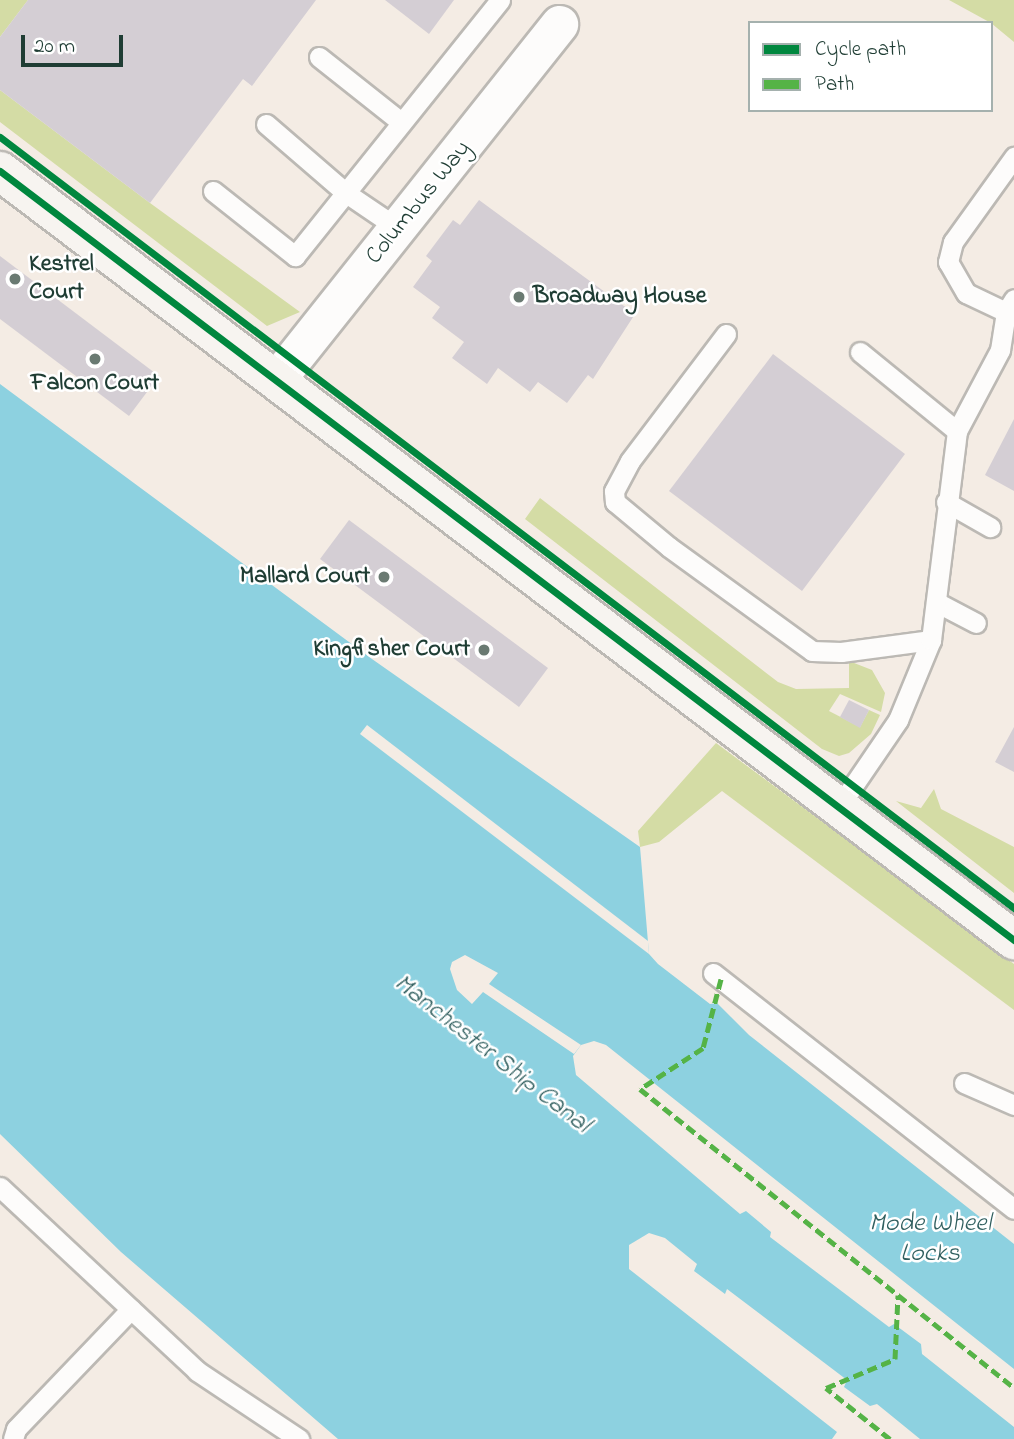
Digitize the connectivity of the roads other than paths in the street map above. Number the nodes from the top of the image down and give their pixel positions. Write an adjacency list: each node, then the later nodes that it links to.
1 (499, 0): 4 (lane)
2 (559, 24): 10 (street, Columbus Way)
3 (319, 57): 4 (lane)
4 (401, 122): 9 (lane)
5 (266, 124): 9 (lane)
6 (1014, 157): 11 (lane)
7 (0, 171): 14 (street)
8 (213, 191): 9 (lane)
9 (346, 192): 10 (lane)
10 (399, 229): 14 (street, Columbus Way)
11 (1010, 306): 15 (lane)
12 (726, 334): 20 (lane)
13 (860, 352): 15 (lane)
14 (276, 380): 21 (street)
15 (957, 431): 16 (lane)
16 (946, 502): 17 (lane); 18 (lane)
17 (990, 527)
18 (936, 602): 19 (lane); 20 (lane)
19 (976, 623)
20 (931, 640): 21 (lane)
21 (838, 808): 22 (street)
22 (1014, 940)
23 (713, 973): 27 (lane)
24 (964, 1083): 25 (lane)
25 (1014, 1105)
26 (0, 1187): 28 (lane)
27 (1014, 1209)
28 (131, 1310): 29 (lane); 30 (lane)
29 (13, 1439)
30 (299, 1439)

